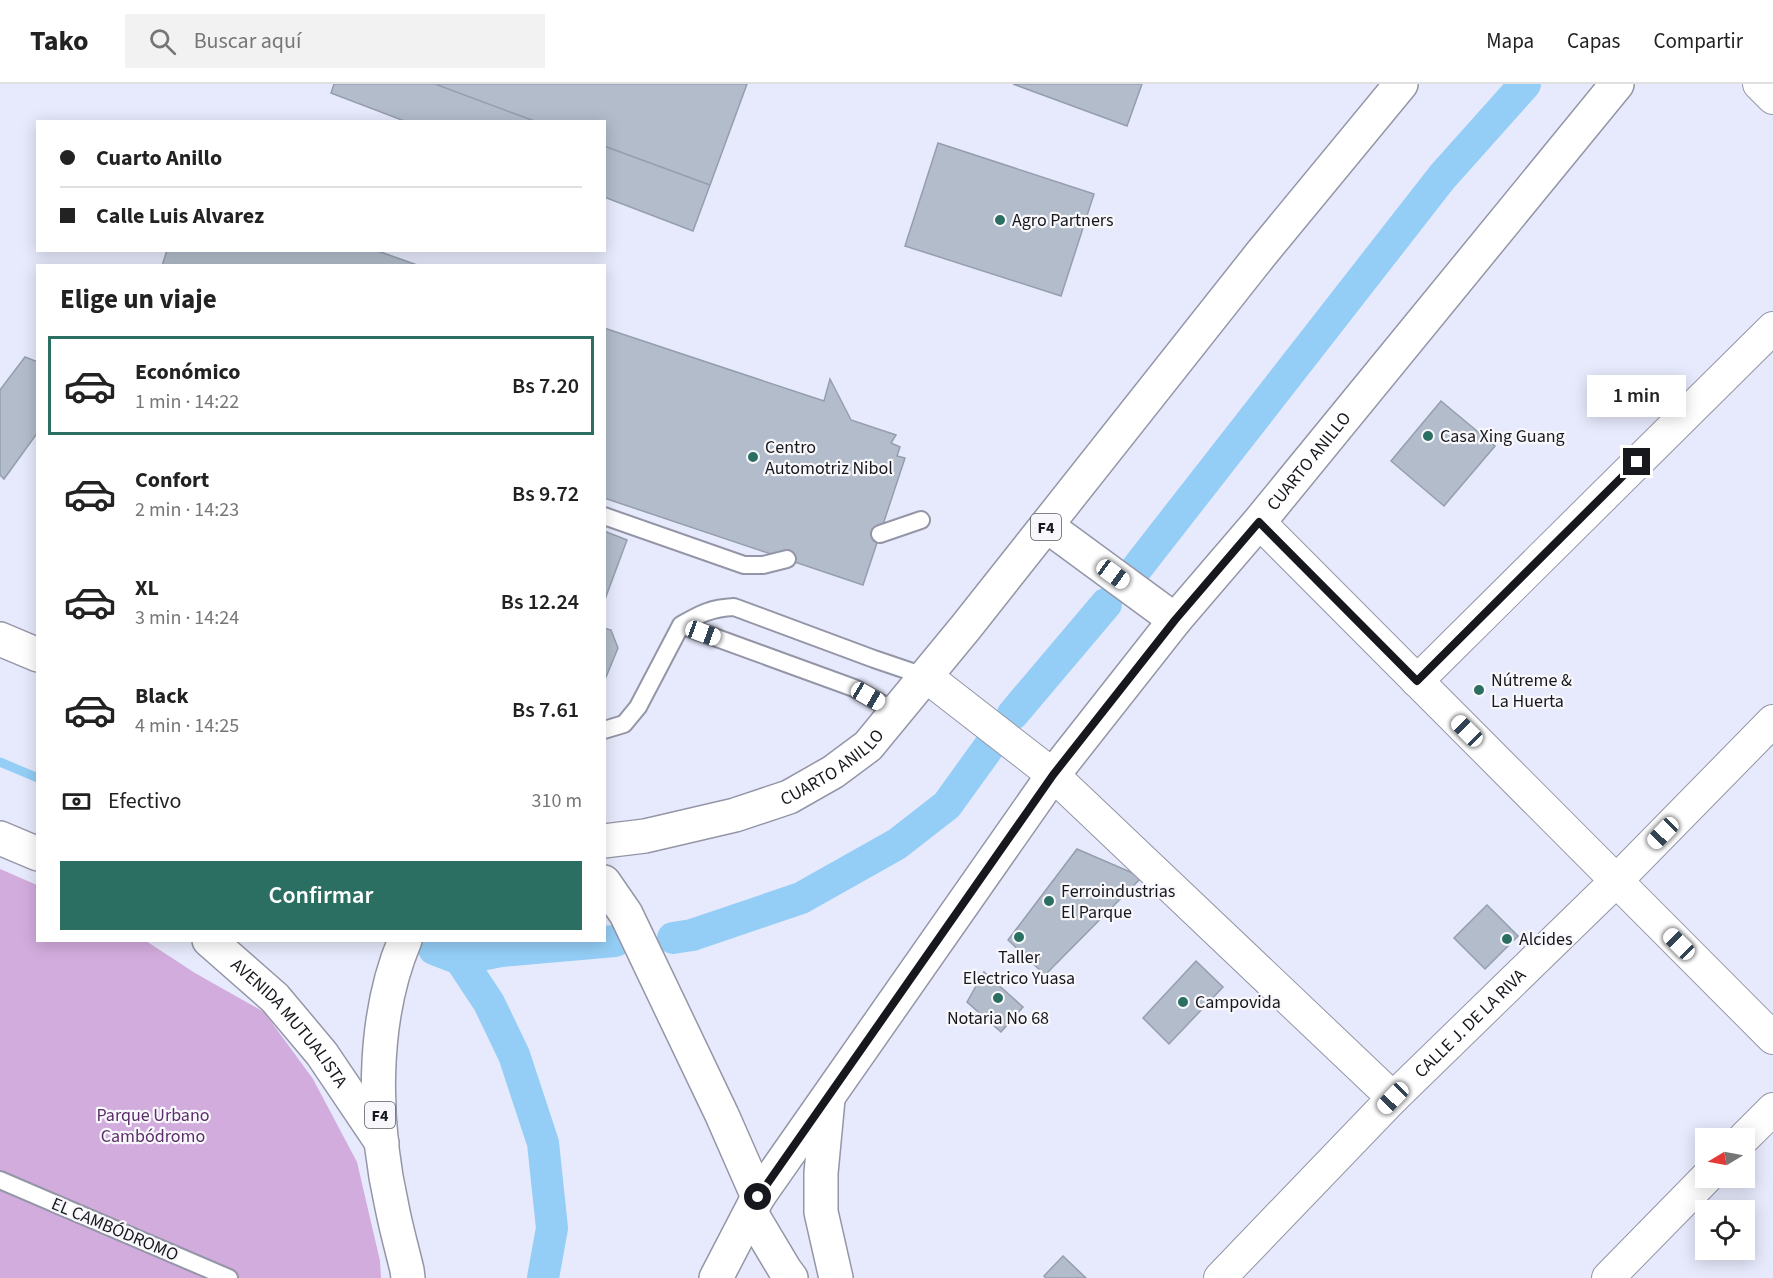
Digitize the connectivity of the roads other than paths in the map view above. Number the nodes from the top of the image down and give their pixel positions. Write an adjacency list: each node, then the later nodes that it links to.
1 (1401, 84): 9 (main road, CUARTO ANILLO / F4)
2 (1617, 84): 8 (main road, CUARTO ANILLO)
3 (1759, 84): 4 (street)
4 (1773, 98)
5 (1773, 328): 17 (street)
6 (606, 517): 11 (lane)
7 (921, 520): 10 (lane)
8 (1259, 522): 12 (main road, CUARTO ANILLO); 17 (street)
9 (1047, 526): 12 (main road); 16 (main road, CUARTO ANILLO / F4)
10 (880, 534)
11 (788, 559)
12 (1175, 620): 21 (main road, CUARTO ANILLO)
13 (681, 625): 16 (lane); 18 (lane); 20 (lane)
14 (0, 639): 15 (main road)
15 (36, 654)
16 (927, 677): 18 (main road, CUARTO ANILLO / F4); 21 (street)
17 (1417, 681): 25 (street)
18 (896, 712): 23 (main road, CUARTO ANILLO / F4)
19 (1773, 721): 25 (street, CALLE J. DE LA RIVA)
20 (606, 729)
21 (1053, 775): 30 (main road, CUARTO ANILLO); 31 (street)
22 (0, 838): 24 (main road)
23 (606, 842)
24 (36, 853)
25 (1616, 881): 29 (street); 31 (street, CALLE J. DE LA RIVA)
26 (606, 885): 37 (main road)
27 (211, 942): 34 (main road, AVENIDA MUTUALISTA)
28 (401, 950): 34 (main road, F4)
29 (1773, 1038)
30 (829, 1096): 37 (main road, CUARTO ANILLO); 42 (main road)
31 (1393, 1098): 43 (street, CALLE J. DE LA RIVA)
32 (1773, 1109): 33 (street)
33 (1754, 1128)
34 (382, 1143): 38 (main road, F4)
35 (0, 1180): 39 (lane, EL CAMBÓDROMO)
36 (1696, 1188): 44 (street)
37 (755, 1205): 40 (main road, CUARTO ANILLO); 41 (main road)
38 (411, 1275)
39 (229, 1278)
40 (716, 1278)
41 (791, 1278)
42 (836, 1278)
43 (1220, 1278)
44 (1608, 1278)

